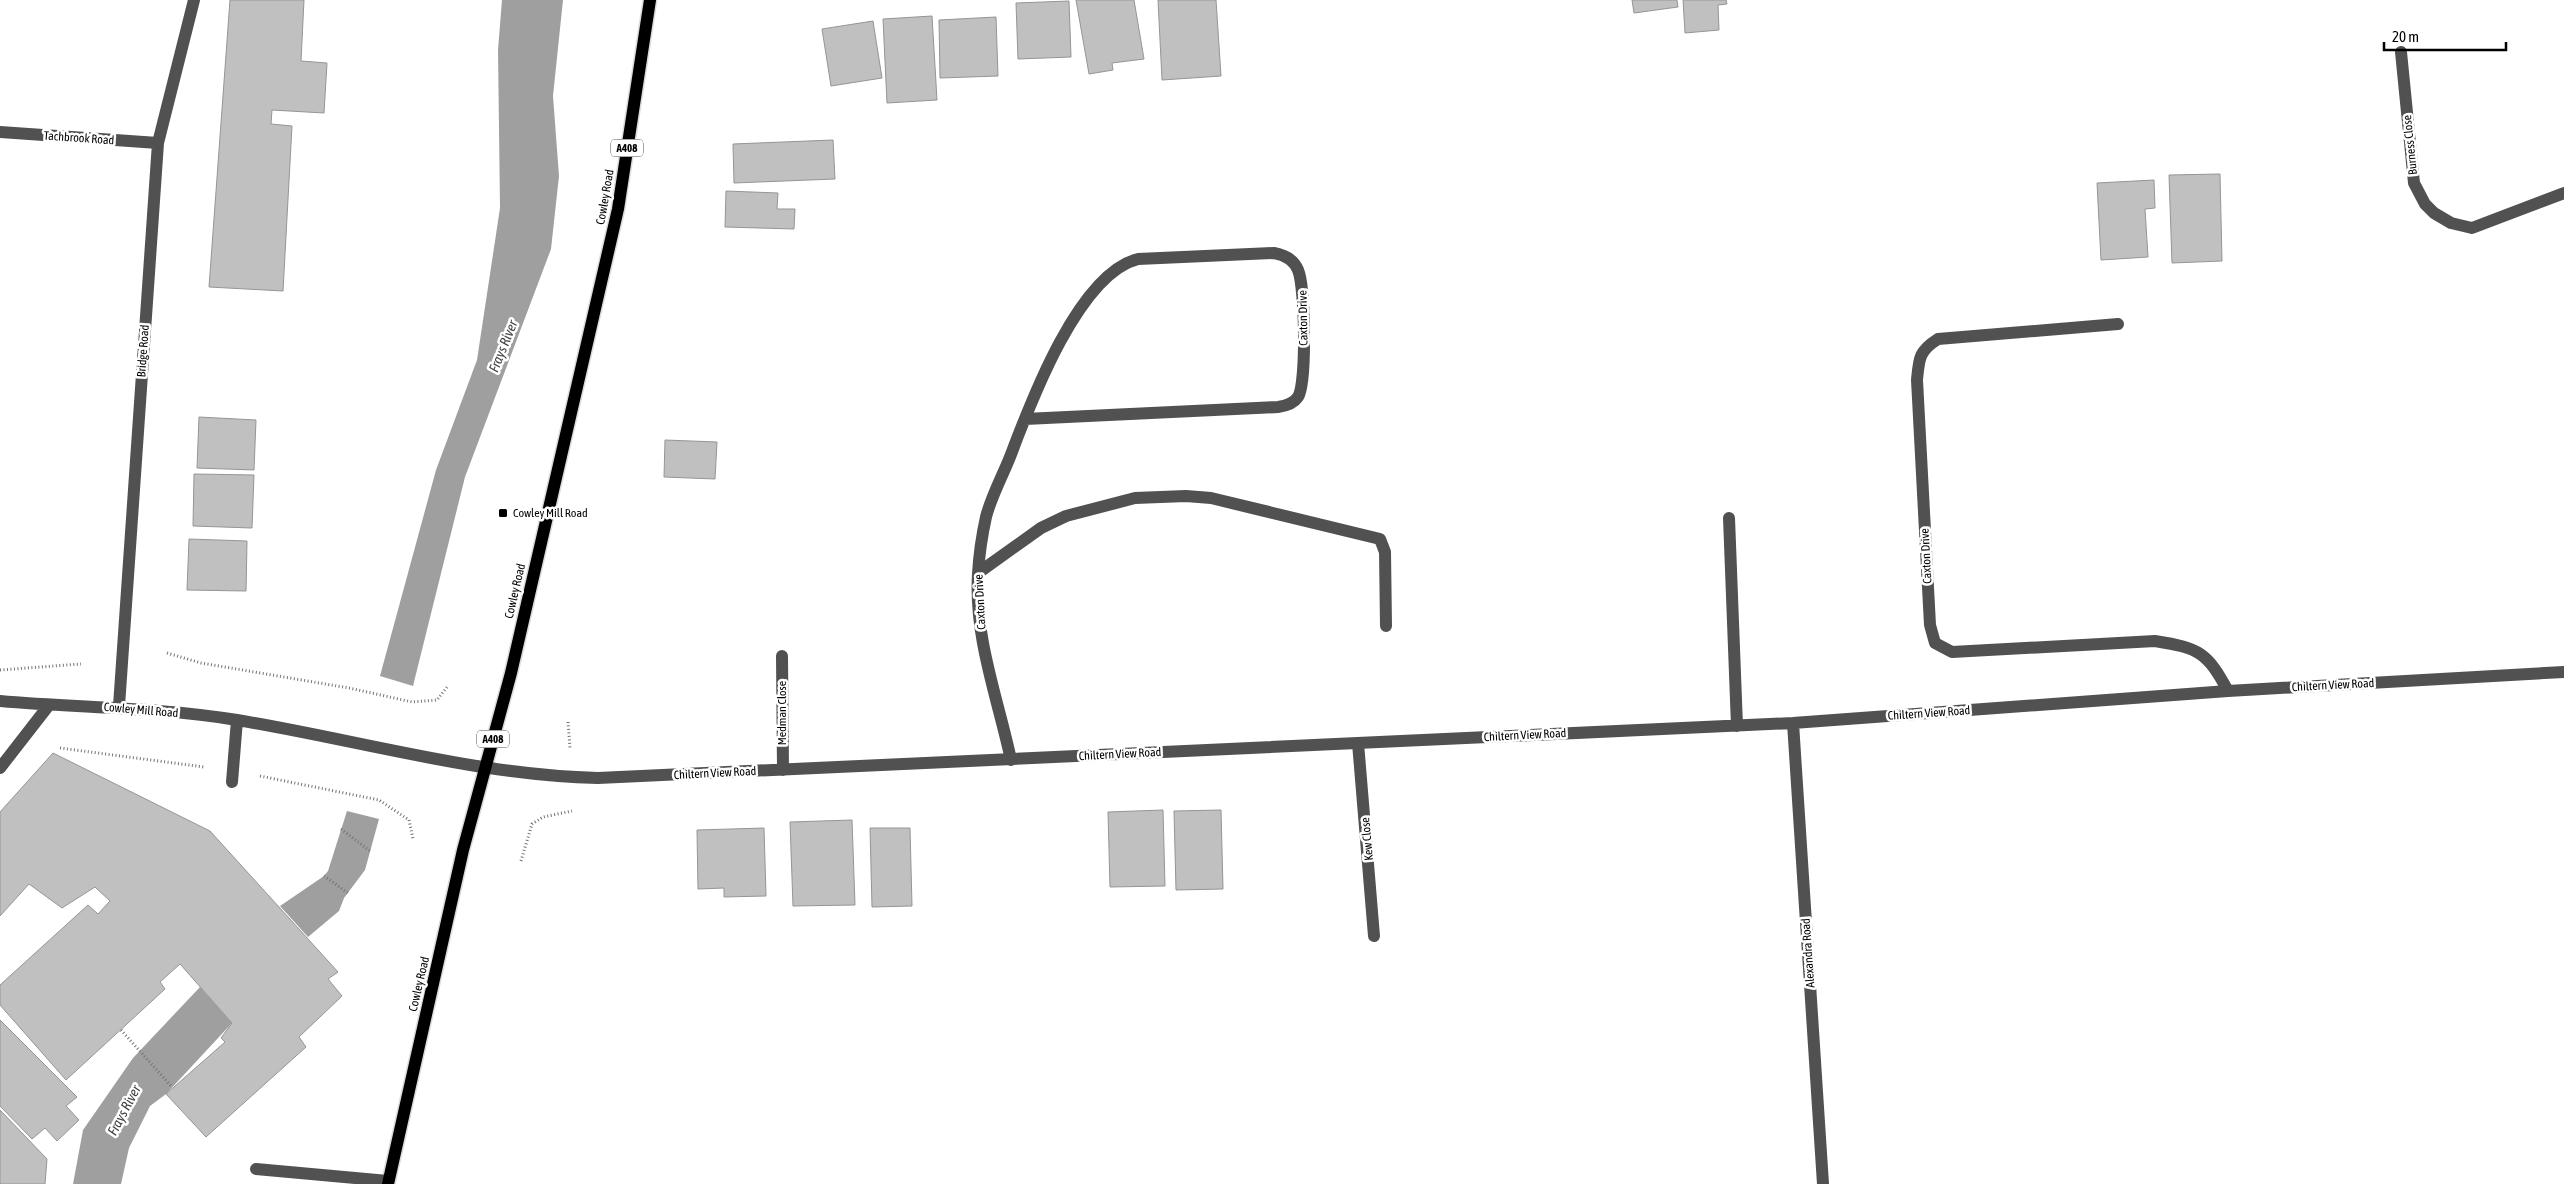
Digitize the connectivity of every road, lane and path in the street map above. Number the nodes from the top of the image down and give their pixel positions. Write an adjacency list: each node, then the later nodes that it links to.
1 (194, 0): 5 (street, Bridge Road)
2 (650, 0): 30 (main road, Cowley Road / A408)
3 (2401, 52): 6 (street, Burness Close)
4 (0, 132): 5 (street, Tachbrook Road)
5 (158, 143): 21 (street, Bridge Road)
6 (2564, 193)
7 (2118, 324): 18 (street, Caxton Drive)
8 (1024, 419): 8 (street, Caxton Drive); 10 (street, Caxton Drive)
9 (1729, 518): 25 (street)
10 (978, 573): 11 (street); 28 (street, Caxton Drive)
11 (1386, 626)
12 (167, 653): 17 (path)
13 (782, 656): 31 (street, Medman Close)
14 (81, 664): 15 (path)
15 (0, 670)
16 (2564, 672): 18 (street, Chiltern View Road)
17 (448, 687)
18 (2228, 691): 24 (street, Chiltern View Road)
19 (0, 701): 20 (street, Cowley Mill Road)
20 (49, 705): 21 (street, Cowley Mill Road); 29 (street)
21 (119, 706): 22 (street, Cowley Mill Road)
22 (237, 720): 30 (street, Cowley Mill Road); 32 (street)
23 (568, 722): 27 (path)
24 (1793, 723): 25 (street, Chiltern View Road); 46 (street, Alexandra Road)
25 (1737, 726): 26 (street, Chiltern View Road)
26 (1358, 743): 28 (street, Chiltern View Road); 41 (street, Kew Close)
27 (570, 748)
28 (1011, 760): 31 (street, Chiltern View Road)
29 (0, 768)
30 (485, 768): 31 (street, Chiltern View Road); 45 (main road, Cowley Road / A408)
31 (783, 770)
32 (232, 782)
33 (572, 811): 38 (path)
34 (409, 820): 36 (path)
35 (341, 829): 37 (path)
36 (413, 839)
37 (370, 851)
38 (520, 860)
39 (324, 876): 40 (path)
40 (348, 893)
41 (1374, 936)
42 (121, 1030): 43 (path)
43 (172, 1087)
44 (256, 1169): 45 (street)
45 (388, 1183)
46 (1823, 1184)

